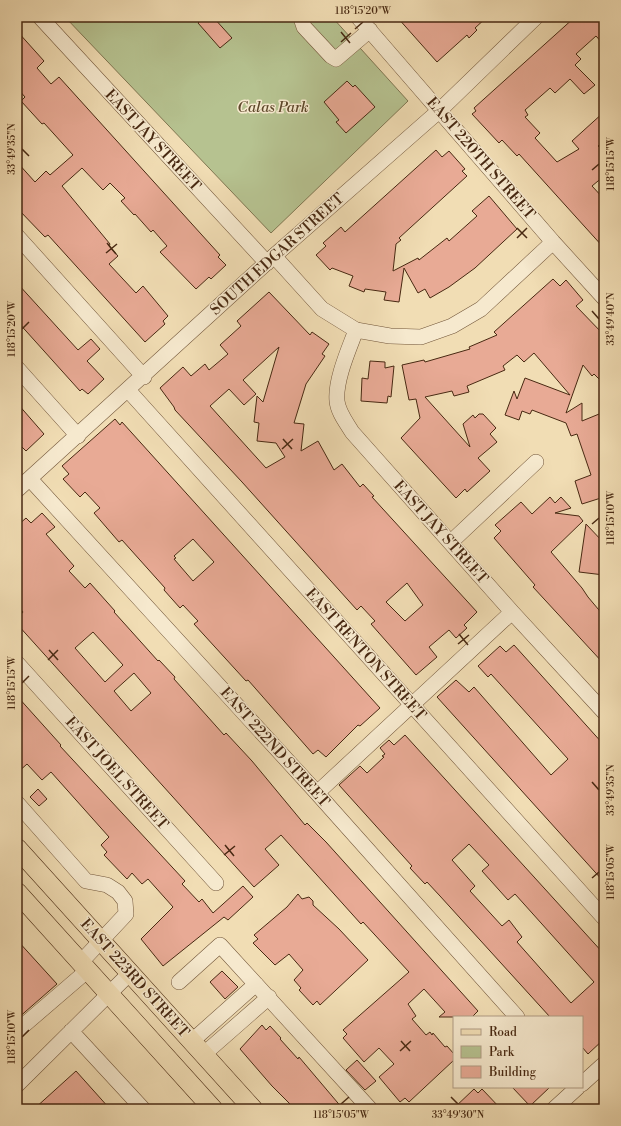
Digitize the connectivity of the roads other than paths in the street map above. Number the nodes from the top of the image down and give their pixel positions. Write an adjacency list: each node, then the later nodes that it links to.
1 (40, 17): 9 (street, EAST JAY STREET)
2 (304, 17): 5 (street)
3 (358, 17): 5 (street, EAST 220TH STREET)
4 (536, 17): 6 (street, SOUTH EDGAR STREET)
5 (370, 30): 6 (street, EAST 220TH STREET)
6 (440, 110): 8 (street, EAST 220TH STREET); 9 (street, SOUTH EDGAR STREET)
7 (17, 236): 13 (street)
8 (553, 242): 10 (street, EAST 220TH STREET); 11 (street)
9 (271, 259): 11 (street, EAST JAY STREET); 13 (street, SOUTH EDGAR STREET)
10 (604, 298)
11 (356, 330): 19 (street, EAST JAY STREET)
12 (17, 368): 15 (street)
13 (144, 376): 14 (street, SOUTH EDGAR STREET)
14 (128, 390): 15 (street, SOUTH EDGAR STREET); 22 (street, EAST RENTON STREET)
15 (78, 436): 17 (street, SOUTH EDGAR STREET)
16 (536, 462): 19 (street)
17 (30, 479): 18 (street, SOUTH EDGAR STREET); 24 (street, EAST 222ND STREET)
18 (17, 490)
19 (451, 542): 20 (street, EAST JAY STREET)
20 (512, 612): 22 (street); 23 (street, EAST JAY STREET)
21 (17, 663): 27 (street, EAST JOEL STREET)
22 (412, 705): 24 (street); 29 (street, EAST RENTON STREET)
23 (604, 712)
24 (317, 793): 37 (street, EAST 222ND STREET)
25 (17, 803): 30 (street)
26 (17, 848): 30 (main road, EAST 223RD STREET)
27 (216, 883)
28 (17, 892): 31 (main road, EAST 223RD STREET)
29 (604, 918)
30 (102, 941): 31 (street); 32 (main road, EAST 223RD STREET)
31 (84, 966): 35 (main road, EAST 223RD STREET); 39 (street)
32 (130, 973): 35 (street); 40 (main road, EAST 223RD STREET)
33 (179, 982): 34 (street)
34 (256, 984): 36 (street); 40 (street)
35 (109, 994): 38 (street); 46 (main road, EAST 223RD STREET)
36 (268, 997): 40 (street); 48 (street)
37 (516, 1016)
38 (71, 1030): 43 (street); 45 (street)
39 (17, 1031)
40 (198, 1048): 47 (main road, EAST 223RD STREET)
41 (604, 1064): 42 (street)
42 (583, 1083)
43 (17, 1085)
44 (577, 1088): 49 (street)
45 (143, 1109)
46 (214, 1109)
47 (253, 1109)
48 (370, 1109)
49 (554, 1109)

